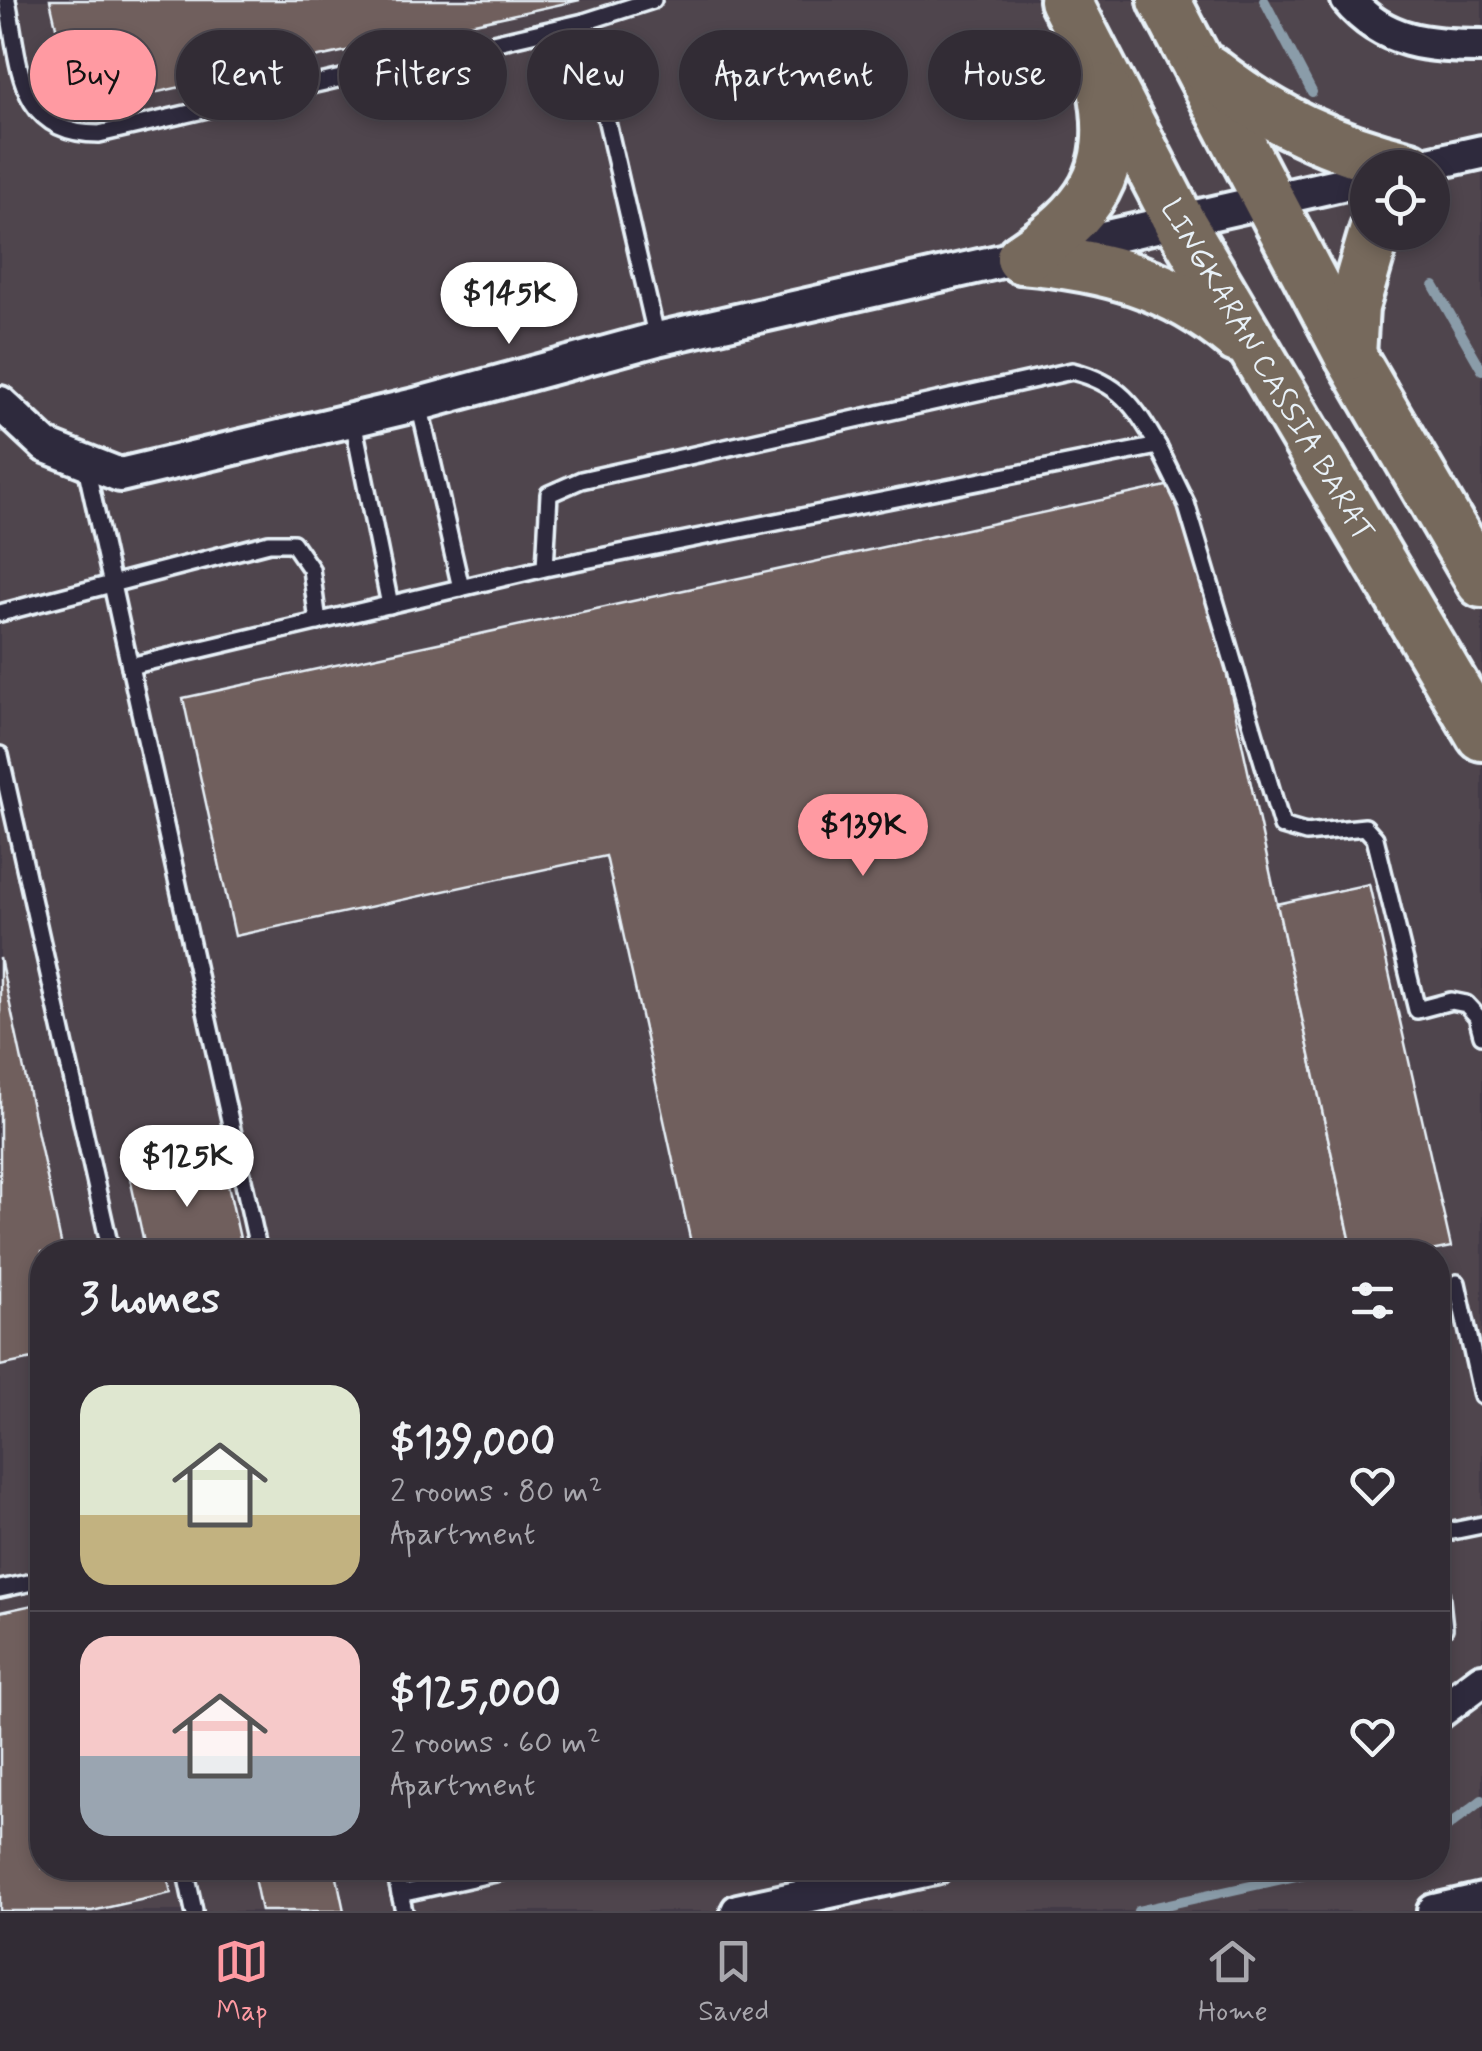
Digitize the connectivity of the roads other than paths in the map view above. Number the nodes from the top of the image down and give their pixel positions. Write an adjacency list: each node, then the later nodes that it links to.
1 (7, 0): 6 (lane)
2 (653, 0): 6 (lane)
3 (1065, 0): 9 (main road, LINGKARAN CASSIA BARAT)
4 (1164, 0): 8 (main road)
5 (1348, 0): 7 (street)
6 (584, 22): 18 (lane)
7 (1482, 46)
8 (1198, 61): 10 (main road); 14 (main road)
9 (1101, 72): 15 (main road, LINGKARAN CASSIA BARAT); 17 (main road)
10 (1350, 152)
11 (1482, 152): 12 (street)
12 (1450, 159)
13 (1350, 183): 14 (street)
14 (1273, 203): 15 (street); 20 (main road)
15 (1180, 223): 17 (street); 19 (main road, LINGKARAN CASSIA BARAT)
16 (1370, 250): 20 (main road)
17 (1022, 258): 18 (street); 19 (main road)
18 (657, 339): 22 (street)
19 (1255, 352): 34 (main road, LINGKARAN CASSIA BARAT)
20 (1350, 355): 27 (main road)
21 (0, 402): 25 (street)
22 (419, 404): 23 (street); 29 (lane)
23 (352, 421): 25 (street); 30 (lane)
24 (1158, 446): 26 (lane); 26 (lane); 36 (lane)
25 (85, 462): 28 (lane)
26 (545, 568): 29 (lane)
27 (1482, 582)
28 (112, 583): 31 (lane); 32 (lane); 33 (lane)
29 (462, 588): 30 (lane)
30 (390, 605): 32 (lane)
31 (0, 613)
32 (318, 622): 33 (lane)
33 (130, 666): 38 (lane)
34 (1482, 735)
35 (0, 755): 37 (lane)
36 (1482, 1035)
37 (108, 1240)
38 (256, 1240)
39 (1457, 1283): 40 (lane)
40 (1482, 1396)
41 (1482, 1525): 42 (lane)
42 (1450, 1532)
43 (30, 1583): 44 (lane)
44 (0, 1589)
45 (1482, 1680): 46 (street)
46 (1450, 1705)
47 (188, 1880): 52 (lane)
48 (478, 1880): 51 (lane)
49 (880, 1880): 53 (street)
50 (1482, 1900): 54 (street)
51 (402, 1903)
52 (194, 1911)
53 (738, 1911)
54 (1434, 1911)

